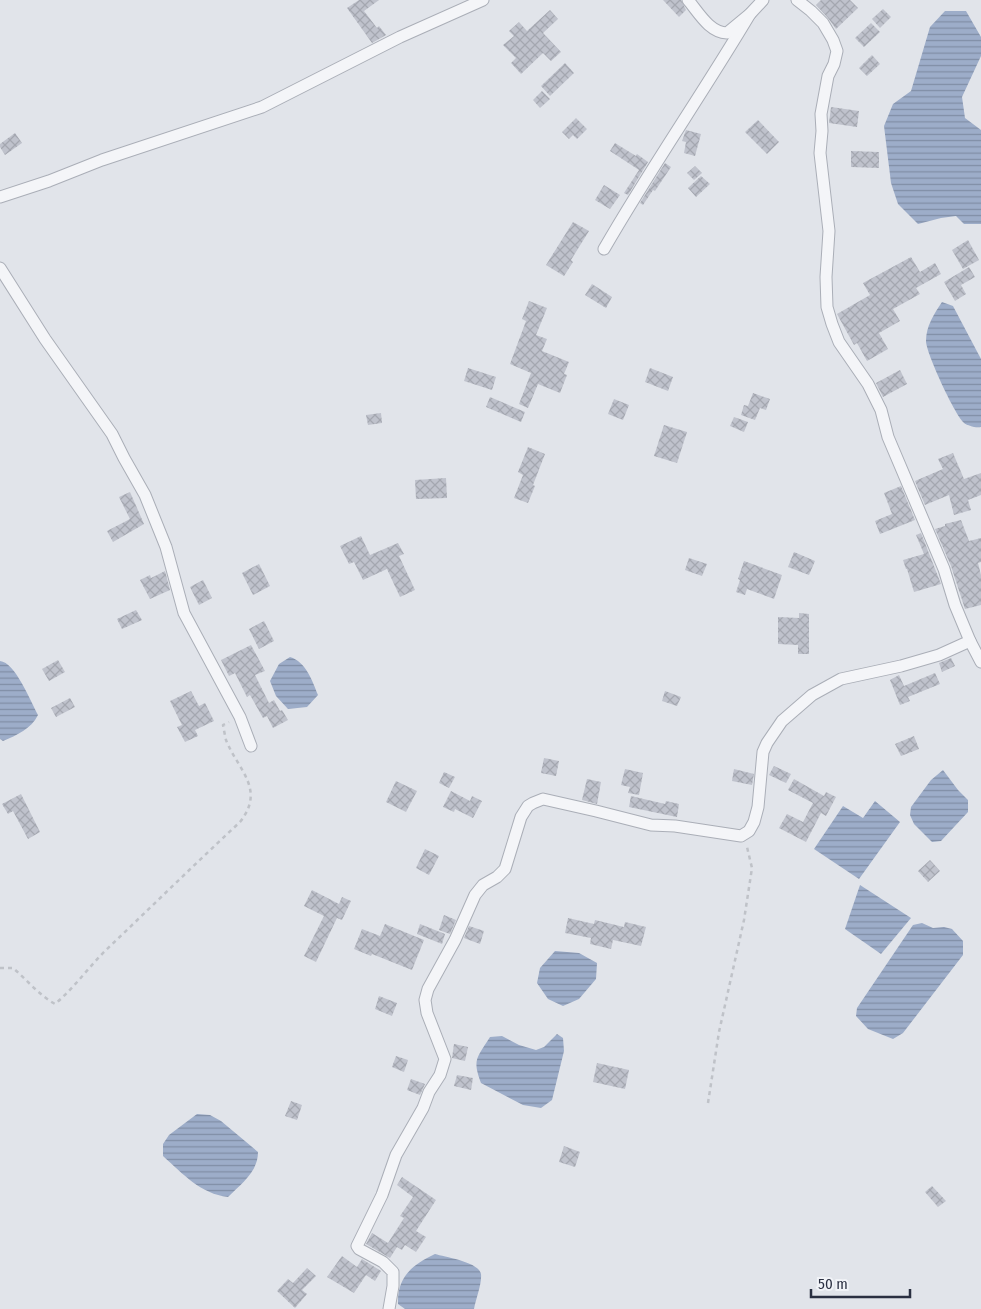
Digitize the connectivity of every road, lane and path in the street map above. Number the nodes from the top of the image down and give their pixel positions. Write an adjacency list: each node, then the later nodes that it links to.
1 (483, 0): 6 (street)
2 (688, 0): 5 (street)
3 (763, 0): 5 (street)
4 (797, 0): 9 (street)
5 (750, 14): 7 (street)
6 (0, 197)
7 (604, 249)
8 (0, 268): 11 (street)
9 (970, 641): 10 (street); 13 (street)
10 (981, 662)
11 (240, 717): 12 (street); 14 (path)
12 (251, 746)
13 (749, 830): 15 (path); 16 (street)
14 (0, 968)
15 (708, 1103)
16 (389, 1309)

